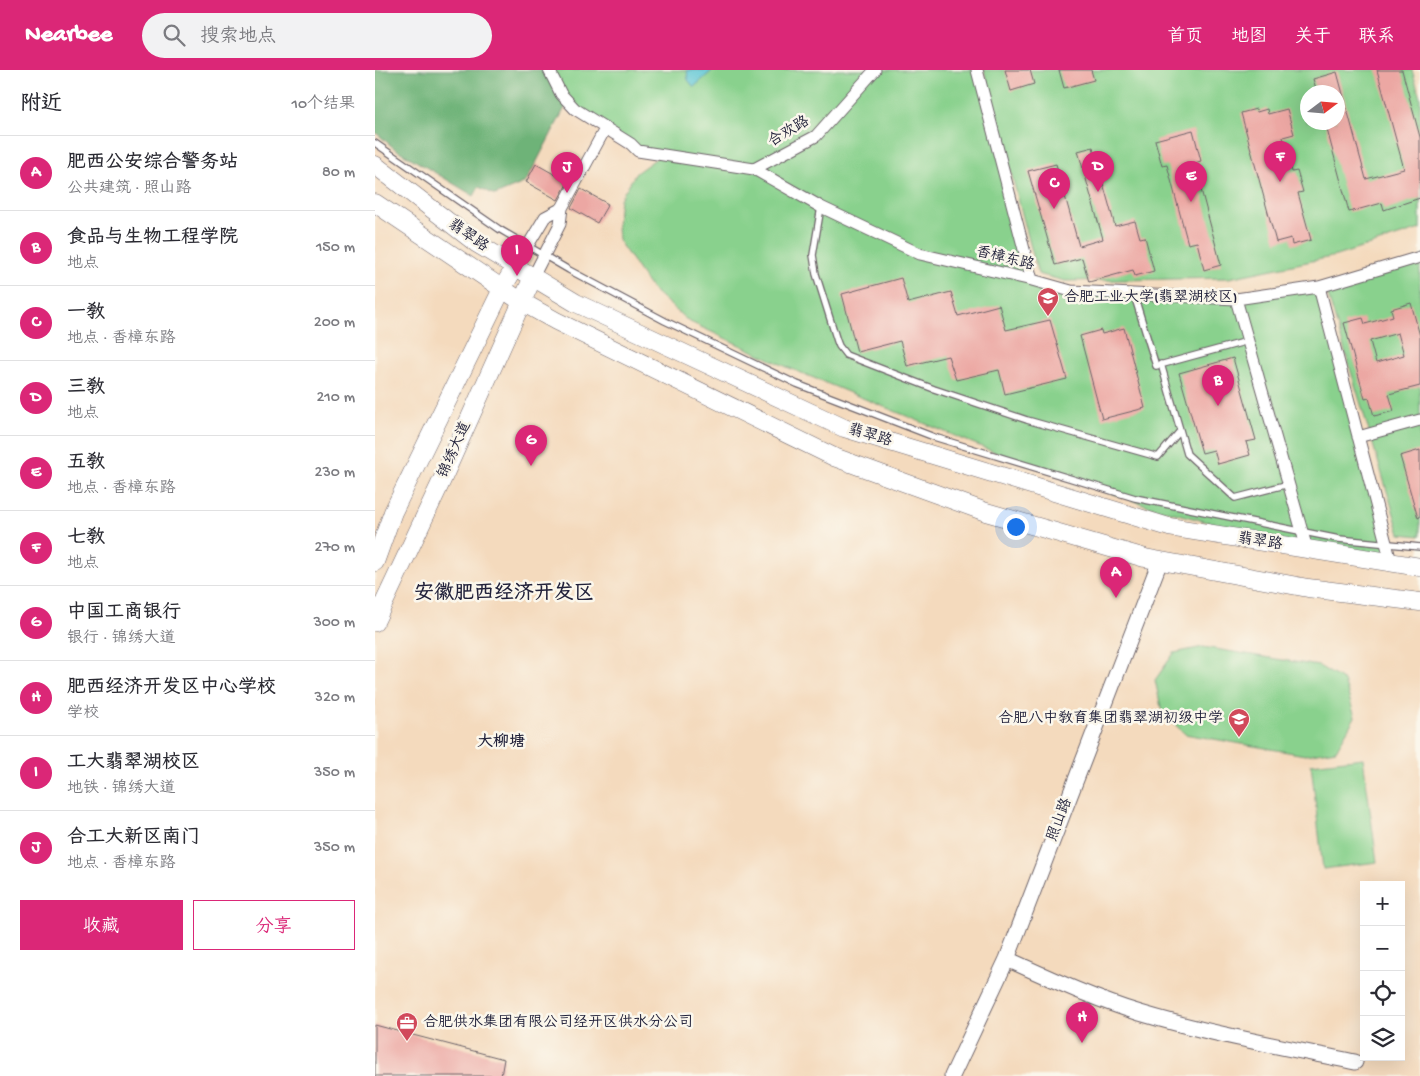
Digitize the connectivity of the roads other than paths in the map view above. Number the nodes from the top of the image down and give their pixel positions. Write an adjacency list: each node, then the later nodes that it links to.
1 (549, 70): 4 (street, 香樟东路)
2 (875, 70): 7 (street, 合欢路)
3 (977, 70): 16 (street)
4 (605, 129): 7 (street, 香樟东路); 10 (street)
5 (375, 143): 11 (lane)
6 (375, 165): 14 (main road, 翡翠路)
7 (754, 170): 9 (street, 香樟东路)
8 (375, 203): 18 (main road, 翡翠路)
9 (821, 207): 16 (street, 香樟东路); 25 (lane)
10 (562, 208): 11 (street); 12 (street)
11 (528, 246): 12 (lane); 14 (street)
12 (544, 255): 15 (street); 28 (lane)
13 (1420, 257): 17 (street, 香樟东路)
14 (515, 267): 15 (main road, 翡翠路); 18 (main road, 锦绣大道)
15 (533, 277): 21 (main road, 锦绣大道); 31 (main road, 翡翠路)
16 (1032, 280): 19 (street, 香樟东路)
17 (1319, 287): 20 (street, 香樟东路); 26 (street)
18 (502, 289): 21 (main road, 翡翠路); 33 (main road, 锦绣大道)
19 (1134, 294): 20 (street, 香樟东路); 23 (lane)
20 (1236, 299): 22 (street)
21 (522, 302): 32 (main road, 翡翠路); 37 (main road, 锦绣大道)
22 (1248, 341): 23 (lane); 27 (street)
23 (1161, 364): 25 (lane)
24 (1420, 420): 26 (street)
25 (1180, 432): 27 (lane)
26 (1357, 437): 29 (street)
27 (1289, 484): 28 (street)
28 (1302, 531): 29 (lane); 31 (street)
29 (1386, 544): 30 (lane); 34 (street)
30 (1420, 547)
31 (1307, 549): 34 (main road, 翡翠路)
32 (1160, 561): 36 (main road, 翡翠路); 38 (street, 照山路)
33 (375, 562)
34 (1391, 562): 35 (main road, 翡翠路)
35 (1420, 567)
36 (1420, 602)
37 (375, 622)
38 (1007, 959): 39 (street); 40 (street, 照山路)
39 (1355, 1062)
40 (952, 1076)

